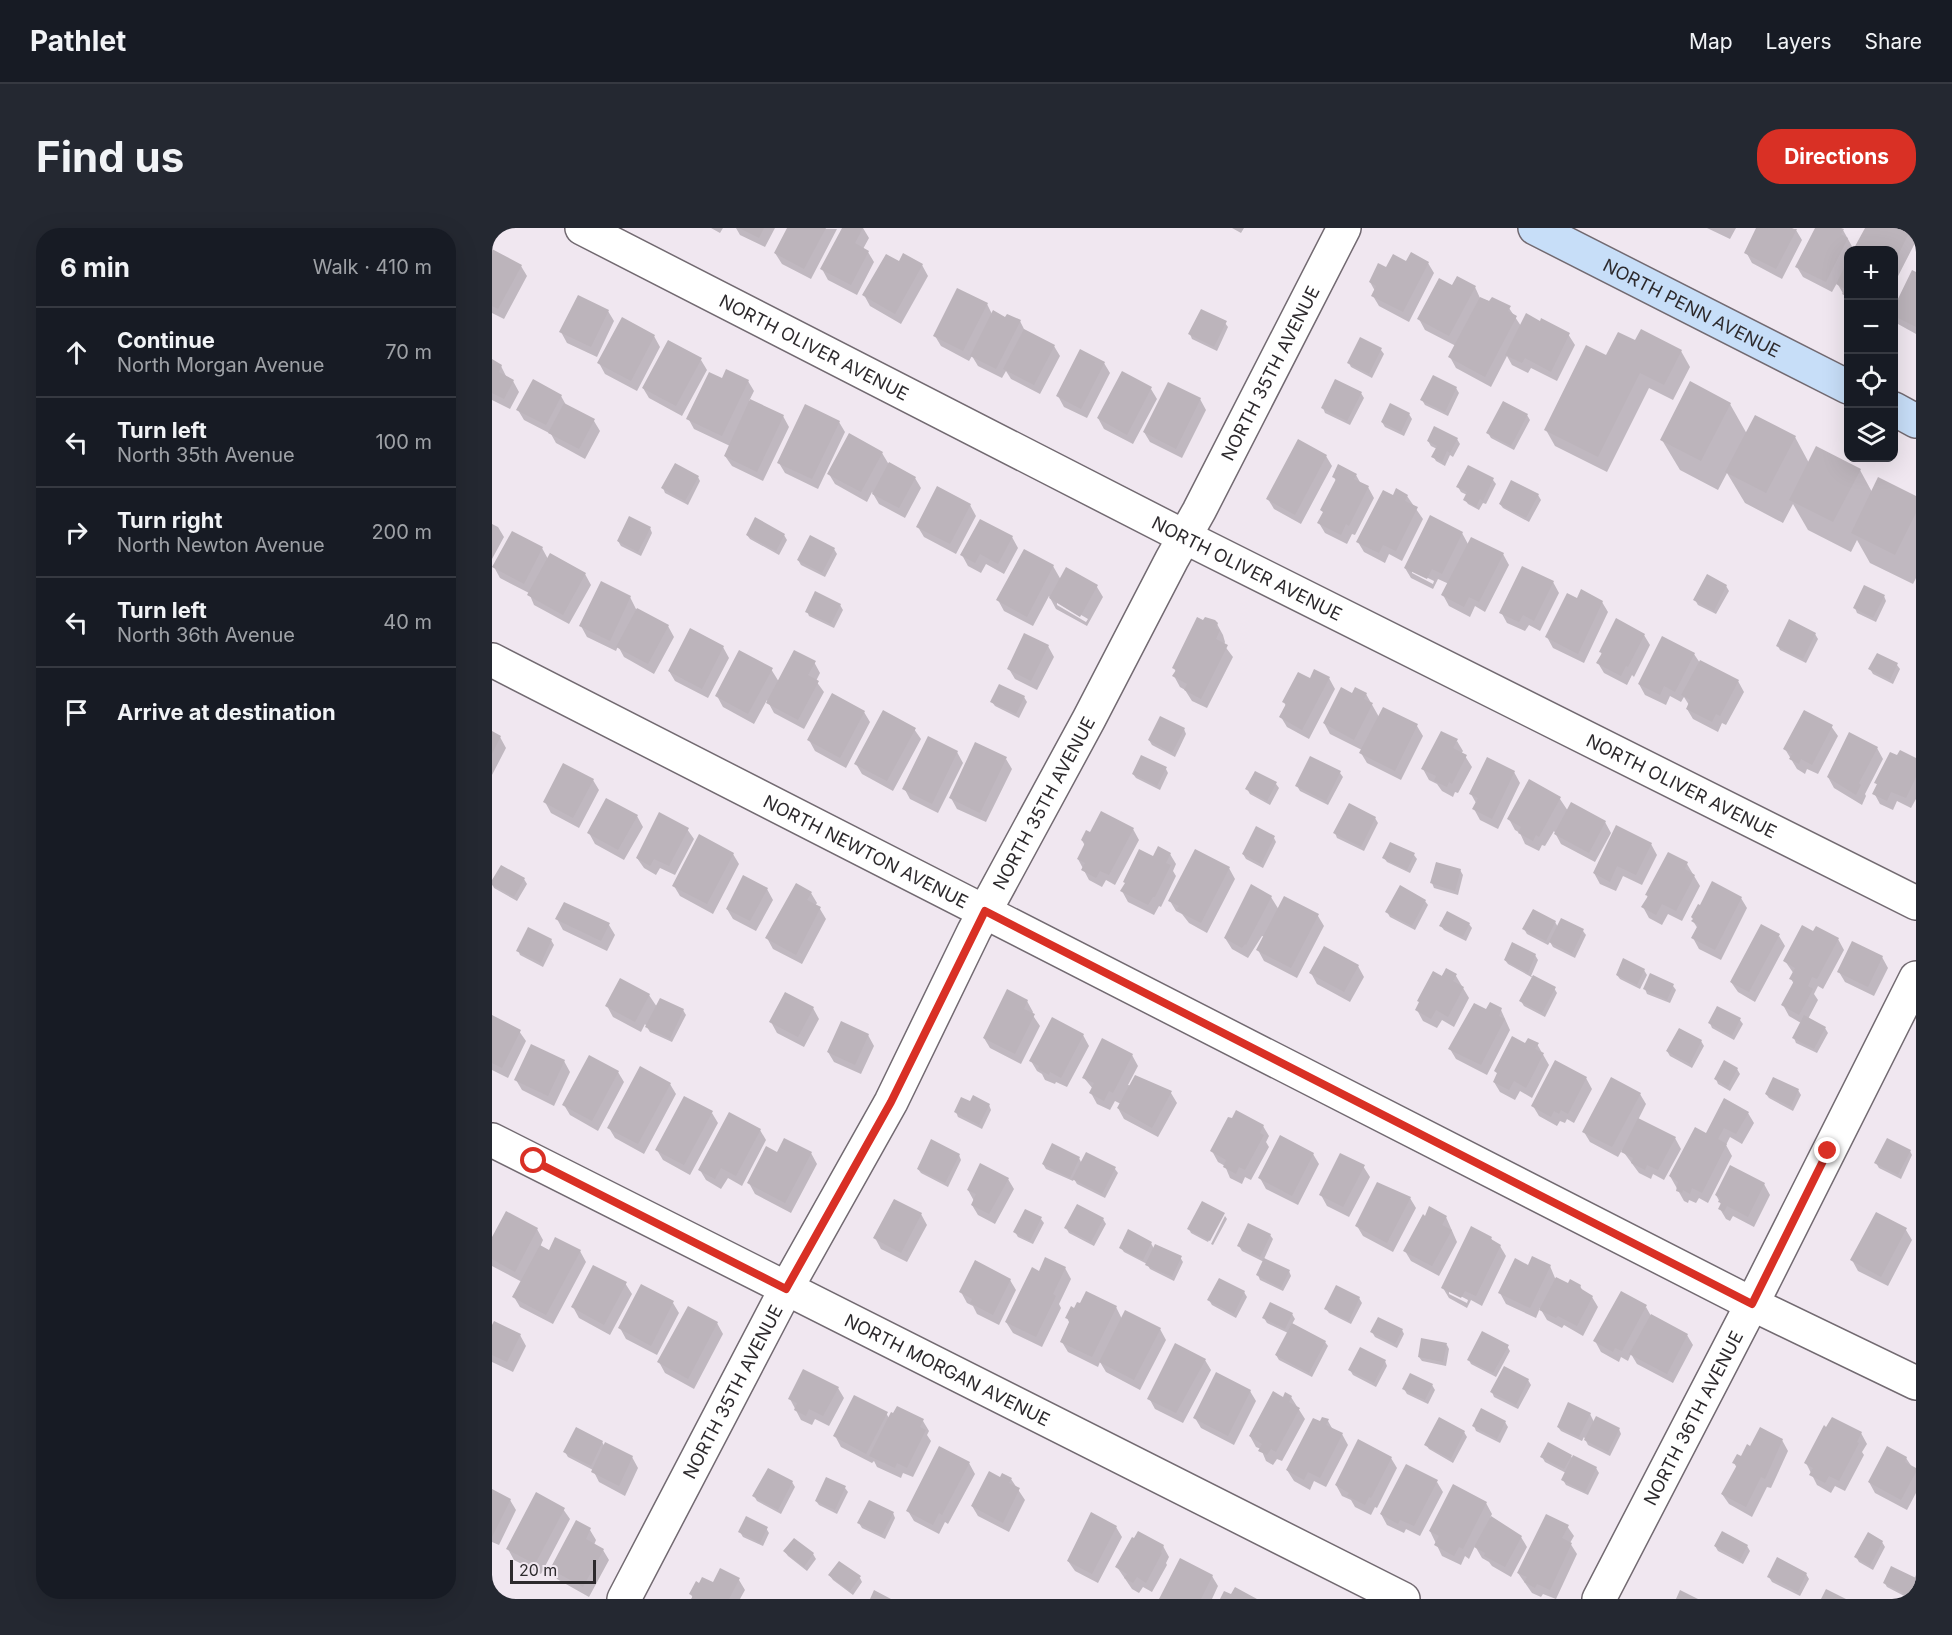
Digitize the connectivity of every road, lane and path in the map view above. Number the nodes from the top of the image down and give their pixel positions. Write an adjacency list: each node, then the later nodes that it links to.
1 (582, 228): 7 (street, NORTH OLIVER AVENUE)
2 (1344, 228): 7 (street, NORTH 35TH AVENUE)
3 (1535, 228): 4 (main road, NORTH PENN AVENUE)
4 (1844, 385)
5 (1898, 412): 6 (main road)
6 (1916, 421)
7 (1185, 537): 9 (street, NORTH OLIVER AVENUE); 10 (street, NORTH 35TH AVENUE)
8 (492, 660): 10 (street, NORTH NEWTON AVENUE)
9 (1916, 903)
10 (985, 911): 13 (street, NORTH 35TH AVENUE); 14 (street, NORTH NEWTON AVENUE)
11 (1916, 978): 14 (street, NORTH 36TH AVENUE)
12 (492, 1140): 13 (street, NORTH MORGAN AVENUE)
13 (786, 1289): 16 (street, NORTH 35TH AVENUE); 17 (street, NORTH MORGAN AVENUE)
14 (1752, 1304): 15 (street, NORTH NEWTON AVENUE); 18 (street, NORTH 36TH AVENUE)
15 (1916, 1383)
16 (624, 1599)
17 (1403, 1599)
18 (1599, 1599)

